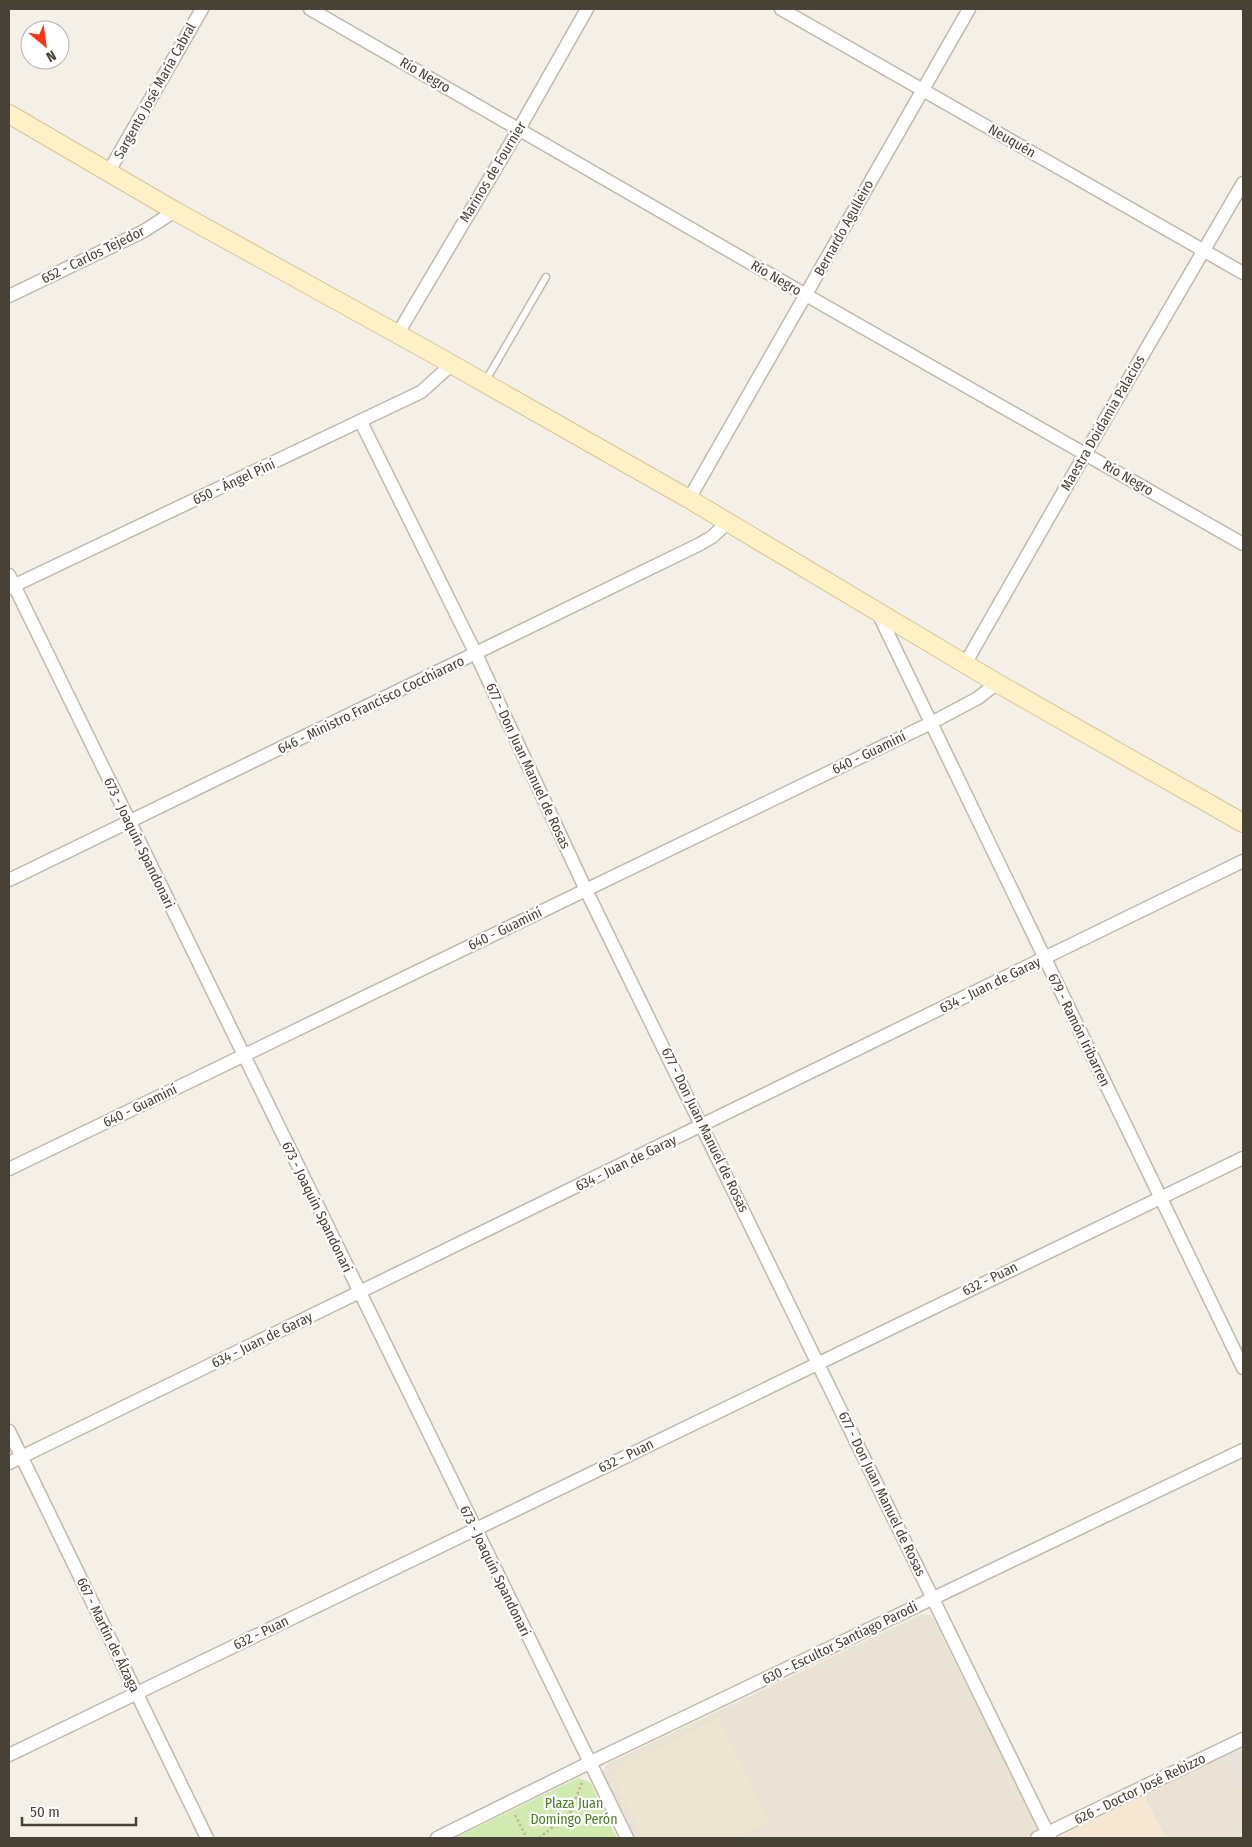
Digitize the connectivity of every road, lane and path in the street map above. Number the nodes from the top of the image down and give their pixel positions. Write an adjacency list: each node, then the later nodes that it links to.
1 (202, 9): 9 (street, Sargento José María Cabral)
2 (310, 9): 8 (street, Río Negro)
3 (587, 9): 8 (street, Marinos de Fournier)
4 (781, 9): 6 (street, Neuquén)
5 (969, 9): 6 (street, Bernardo Agulleiro)
6 (922, 89): 12 (street, Neuquén); 15 (street, Bernardo Agulleiro)
7 (9, 114): 9 (main road)
8 (519, 129): 15 (street, Río Negro); 17 (street, Marinos de Fournier)
9 (108, 173): 11 (main road)
10 (1243, 183): 12 (street, Maestra Doidamia Palacios)
11 (175, 211): 16 (street, 652 - Carlos Tejedor); 17 (main road)
12 (1204, 251): 13 (street, Neuquén); 21 (street, Maestra Doidamia Palacios)
13 (1243, 273)
14 (546, 277): 19 (lane)
15 (806, 295): 21 (street, Río Negro); 22 (street, Bernardo Agulleiro)
16 (9, 296)
17 (397, 335): 18 (main road)
18 (451, 364): 19 (main road); 20 (street, 650 - Ángel Pini)
19 (484, 383): 22 (main road)
20 (361, 422): 25 (street, 650 - Ángel Pini); 27 (street, 677 - Don Juan Manuel de Rosas)
21 (1085, 454): 24 (street, Río Negro); 28 (street, Maestra Doidamia Palacios)
22 (689, 499): 23 (main road)
23 (728, 522): 26 (main road); 27 (street, 646 - Ministro Francisco Cocchiararo)
24 (1243, 544)
25 (10, 583): 31 (street, 673 - Joaquín Spandonari)
26 (877, 611): 28 (main road); 30 (street, 679 - Ramón Iribarren)
27 (476, 654): 31 (street, 646 - Ministro Francisco Cocchiararo); 35 (street, 677 - Don Juan Manuel de Rosas)
28 (965, 664): 29 (main road)
29 (997, 682): 30 (street, 640 - Guaminí); 32 (main road)
30 (931, 723): 35 (street, 640 - Guaminí); 36 (street, 679 - Ramón Iribarren)
31 (128, 822): 34 (street, 646 - Ministro Francisco Cocchiararo); 37 (street, 673 - Joaquín Spandonari)
32 (1243, 823)
33 (1243, 861): 36 (street, 634 - Juan de Garay)
34 (9, 880)
35 (586, 890): 37 (street, 640 - Guaminí); 38 (street, 677 - Don Juan Manuel de Rosas)
36 (1045, 959): 38 (street, 634 - Juan de Garay); 41 (street, 679 - Ramón Iribarren)
37 (243, 1057): 40 (street, 640 - Guaminí); 42 (street, 673 - Joaquín Spandonari)
38 (702, 1126): 42 (street, 634 - Juan de Garay); 43 (street, 677 - Don Juan Manuel de Rosas)
39 (1243, 1158): 41 (street, 632 - Puan)
40 (9, 1169)
41 (1160, 1197): 43 (street, 632 - Puan); 44 (street, 679 - Ramón Iribarren)
42 (360, 1292): 47 (street, 634 - Juan de Garay); 49 (street, 673 - Joaquín Spandonari)
43 (818, 1362): 49 (street, 632 - Puan); 50 (street, 677 - Don Juan Manuel de Rosas)
44 (1243, 1368)
45 (9, 1431): 47 (street, 667 - Martín de Álzaga)
46 (1243, 1450): 50 (street, 630 - Escultor Santiago Parodi)
47 (21, 1457): 48 (street, 634 - Juan de Garay); 51 (street, 667 - Martín de Álzaga)
48 (9, 1464)
49 (474, 1529): 51 (street, 632 - Puan); 54 (street, 673 - Joaquín Spandonari)
50 (933, 1598): 54 (street, 630 - Escultor Santiago Parodi); 56 (street, 677 - Don Juan Manuel de Rosas)
51 (137, 1693): 53 (street, 632 - Puan); 57 (street, 667 - Martín de Álzaga)
52 (1243, 1739): 56 (street, 626 - Doctor José Rebizzo)
53 (9, 1755)
54 (589, 1763): 55 (street, 630 - Escultor Santiago Parodi); 60 (path); 61 (street, 673 - Joaquín Spandonari)
55 (509, 1803): 58 (street, 630 - Escultor Santiago Parodi); 59 (path)
56 (1045, 1836)
57 (207, 1838)
58 (437, 1838)
59 (527, 1838)
60 (539, 1838)
61 (626, 1838)

